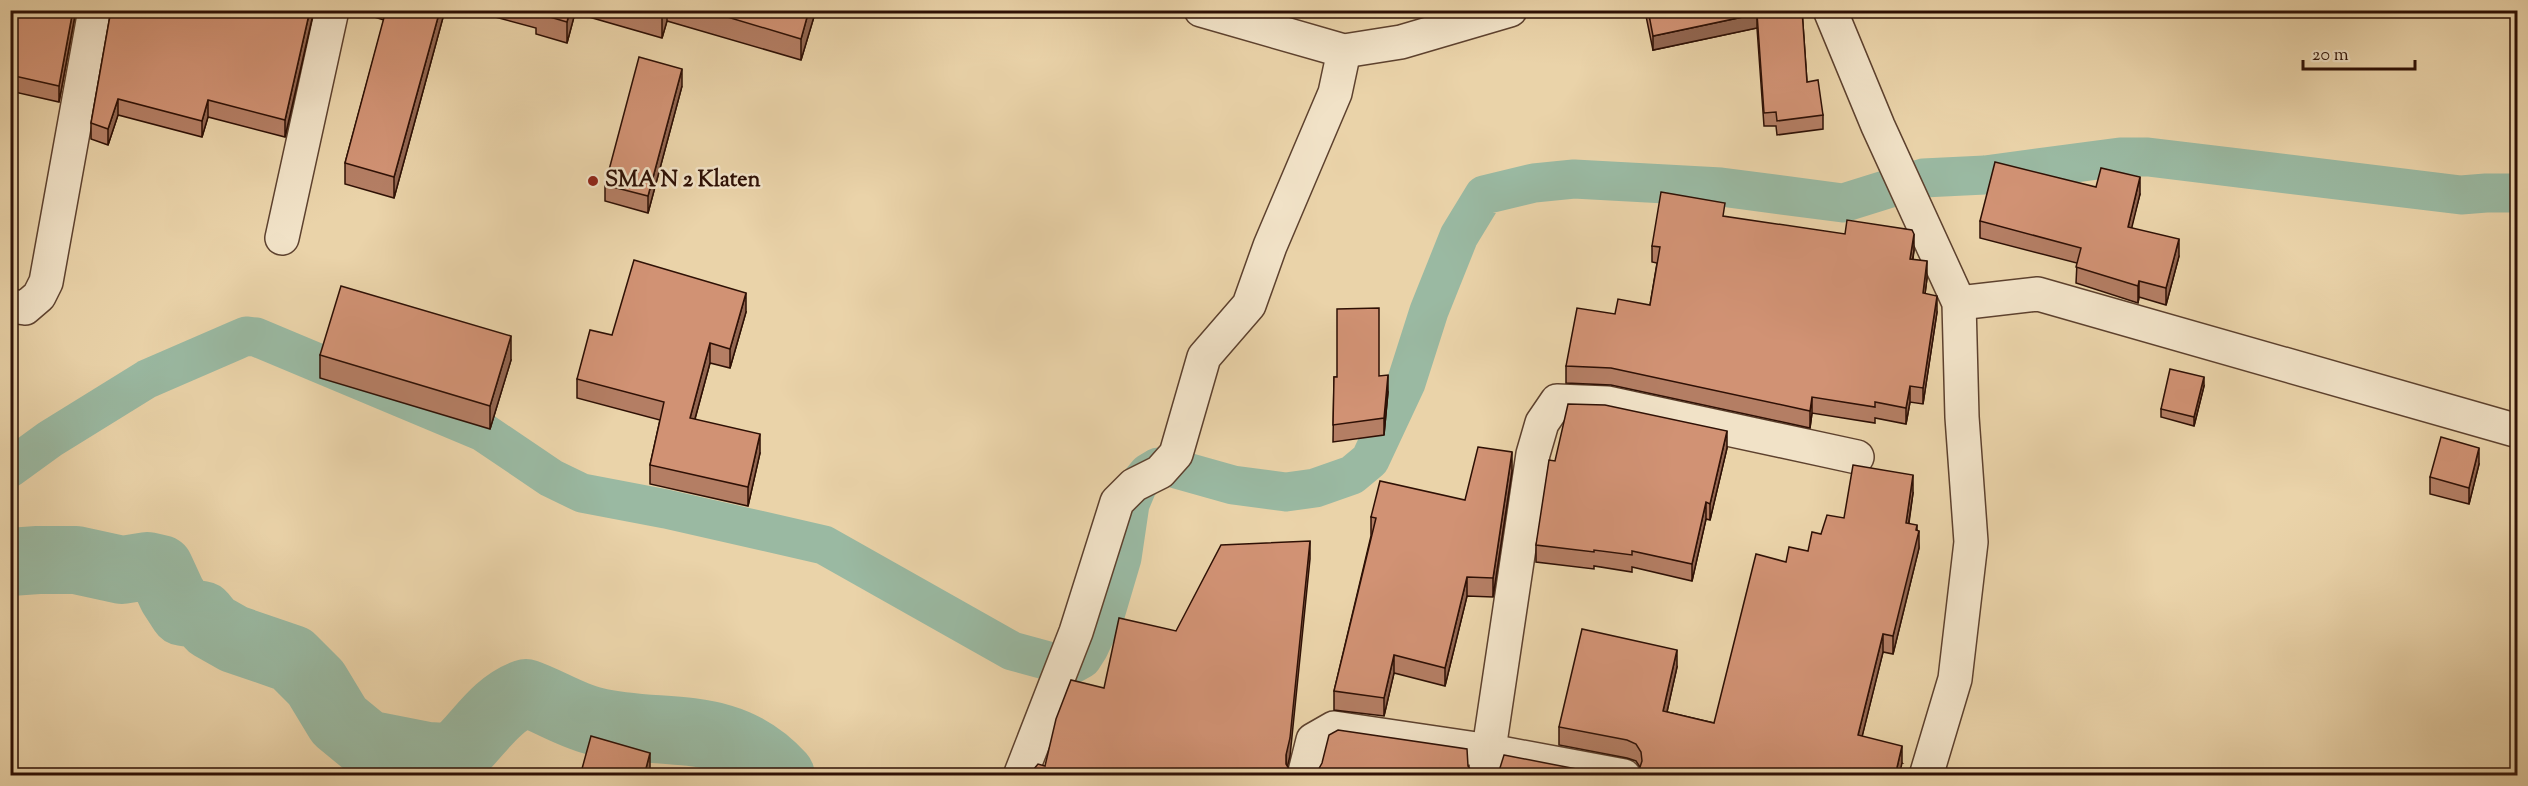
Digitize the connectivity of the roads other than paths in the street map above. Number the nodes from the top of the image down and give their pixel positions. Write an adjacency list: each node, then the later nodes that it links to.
1 (95, 10): 9 (street)
2 (332, 10): 7 (street)
3 (1201, 10): 6 (street)
4 (1510, 10): 6 (street)
5 (1830, 10): 8 (street)
6 (1344, 51): 13 (street)
7 (282, 238)
8 (1959, 303): 10 (street); 16 (street)
9 (10, 306)
10 (2517, 431)
11 (1857, 457): 12 (street)
12 (1488, 763): 14 (street); 15 (street)
13 (1020, 776)
14 (1304, 776)
15 (1624, 776)
16 (1926, 776)

